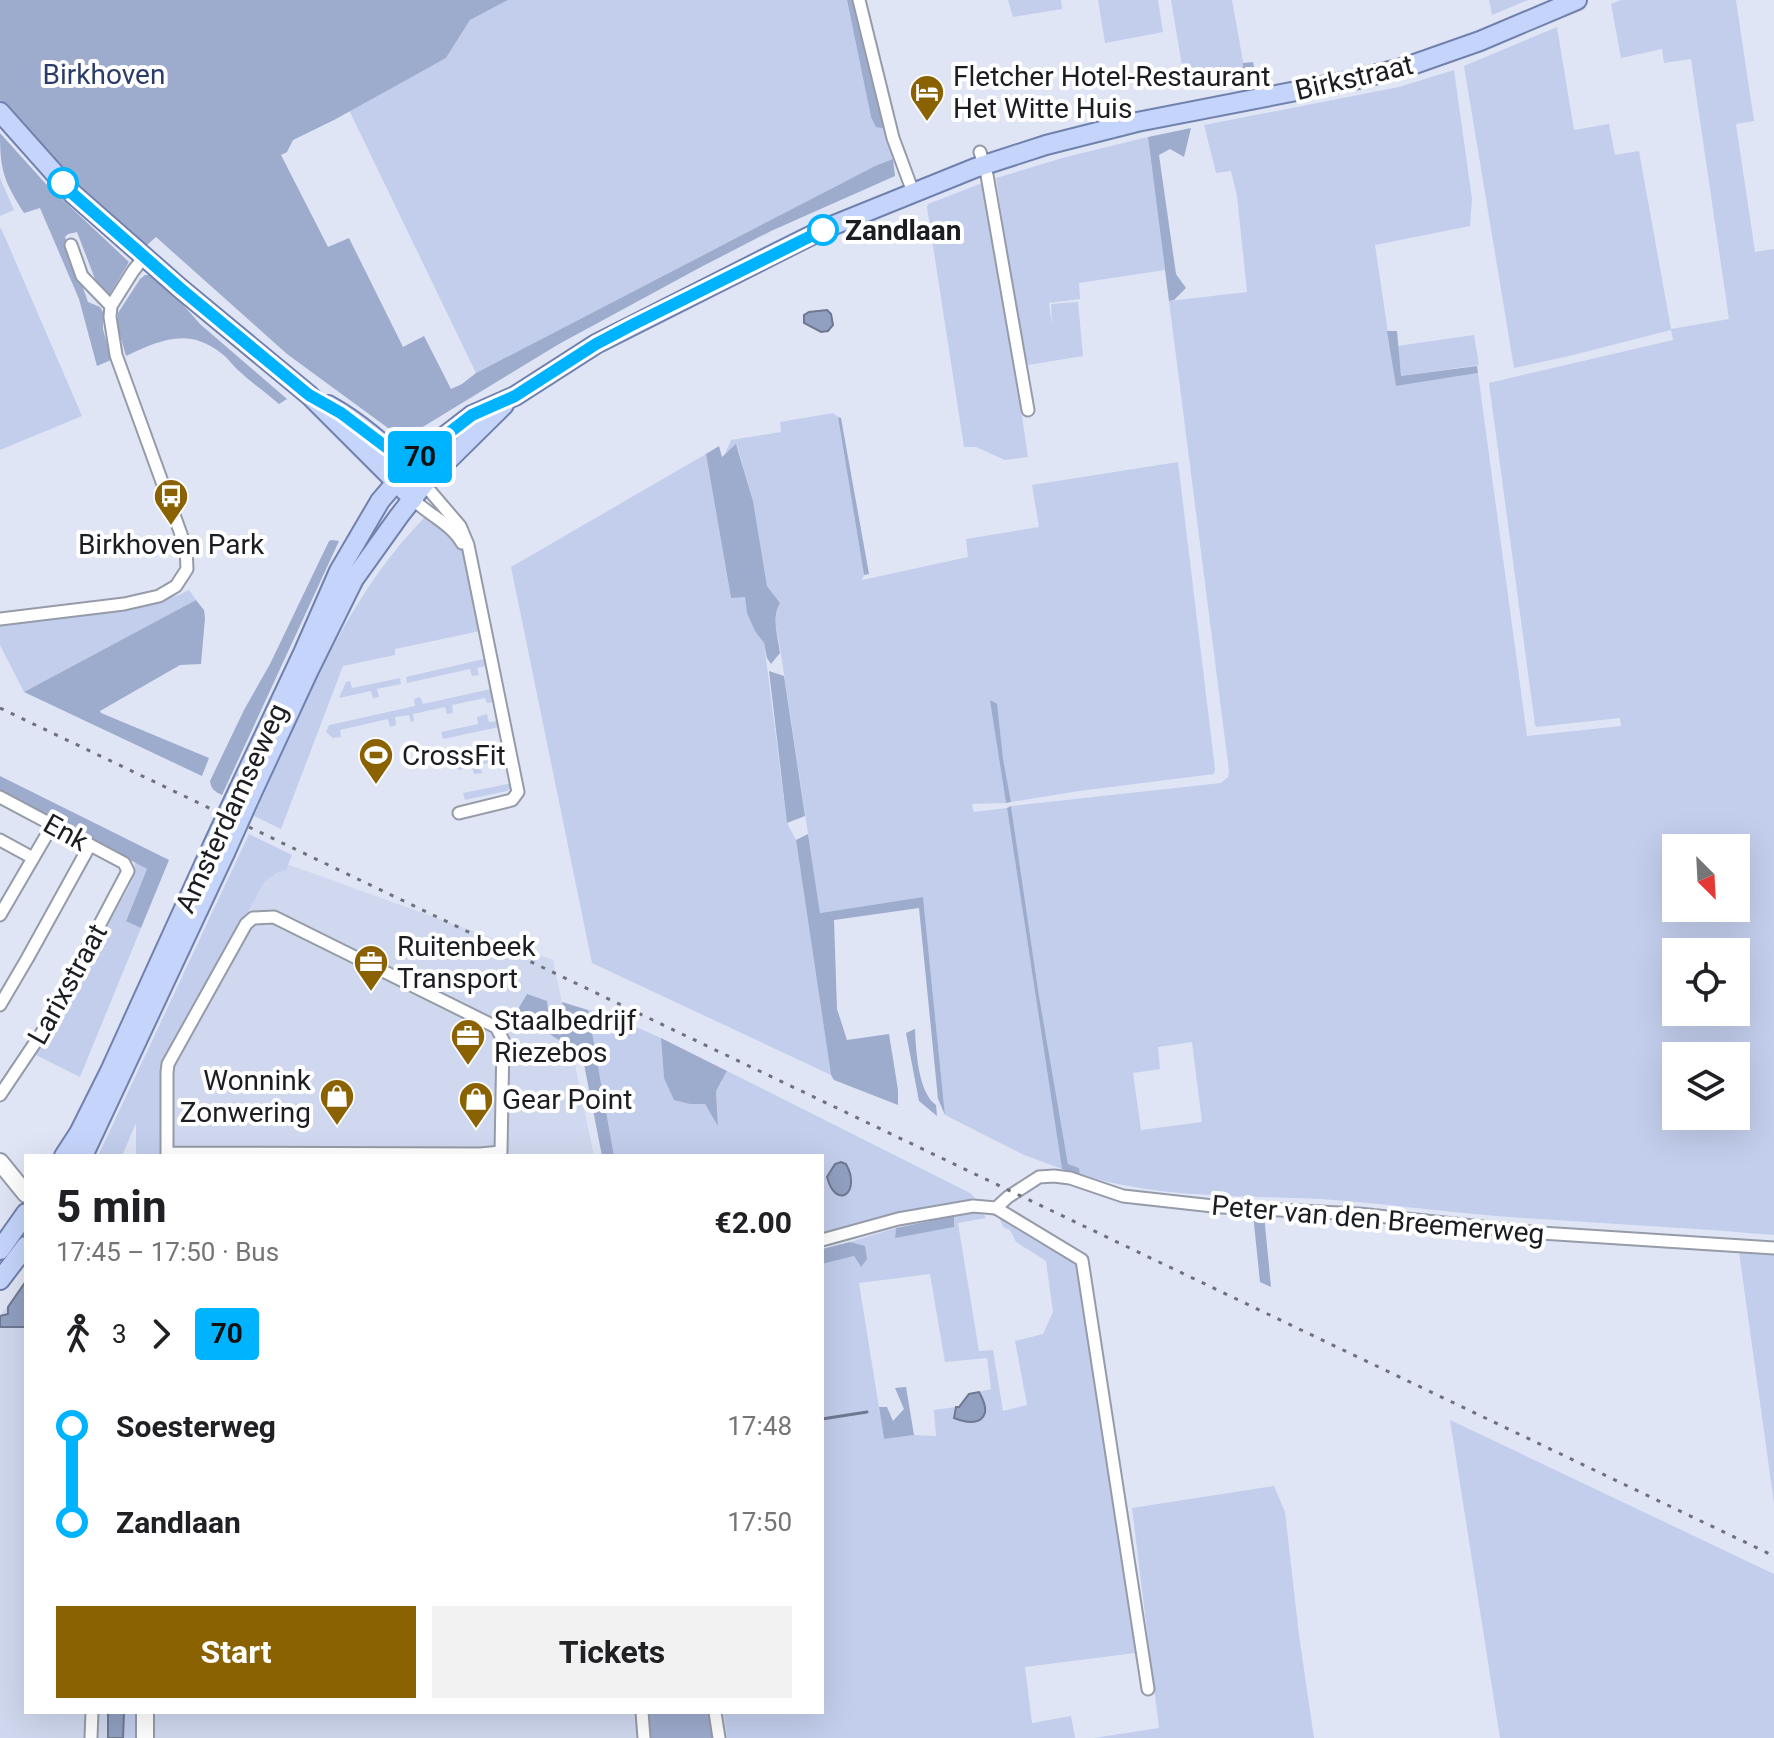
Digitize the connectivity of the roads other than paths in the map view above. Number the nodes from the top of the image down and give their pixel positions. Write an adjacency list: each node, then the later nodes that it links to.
1 (859, 0): 5 (street)
2 (1577, 0): 4 (main road, Birkstraat)
3 (0, 112): 7 (main road)
4 (982, 158): 5 (main road, Birkstraat); 11 (street)
5 (913, 192): 10 (main road, Birkstraat)
6 (71, 245): 8 (street)
7 (144, 257): 8 (street); 9 (main road)
8 (111, 306): 16 (street)
9 (309, 395): 12 (main road); 13 (main road)
10 (510, 398): 12 (main road, Birkstraat); 14 (main road, Birkstraat)
11 (1028, 410)
12 (408, 468): 13 (main road, Amsterdamseweg); 14 (main road)
13 (395, 483): 14 (main road); 17 (main road, Amsterdamseweg)
14 (418, 492): 15 (street); 15 (street); 17 (main road, Amsterdamseweg)
15 (469, 556): 19 (street)
16 (0, 619)
17 (245, 792): 23 (main road, Amsterdamseweg, bridge)
18 (0, 797): 20 (street, Enk)
19 (459, 813)
20 (53, 824): 22 (street, Enk); 24 (street)
21 (0, 840): 24 (street)
22 (90, 845): 25 (street, Enk); 27 (street)
23 (218, 850): 29 (main road, Amsterdamseweg); 30 (main road, Amsterdamseweg)
24 (33, 858): 26 (street)
25 (128, 871): 28 (street, Larixstraat)
26 (0, 915)
27 (0, 1005)
28 (0, 1095)
29 (65, 1154)
30 (84, 1154)
31 (168, 1154): 33 (street)
32 (480, 1154): 33 (street)
33 (502, 1154)
34 (0, 1162): 35 (street)
35 (24, 1192)
36 (996, 1208): 38 (street); 39 (street, Peter van den Breemerweg); 43 (street)
37 (24, 1216): 41 (main road)
38 (824, 1239)
39 (1774, 1248)
40 (24, 1249): 42 (main road)
41 (0, 1250)
42 (0, 1280)
43 (1148, 1689)
44 (92, 1714): 48 (street)
45 (145, 1714): 49 (street)
46 (642, 1714): 50 (street)
47 (715, 1714): 51 (street)
48 (91, 1738)
49 (145, 1738)
50 (644, 1738)
51 (719, 1738)

